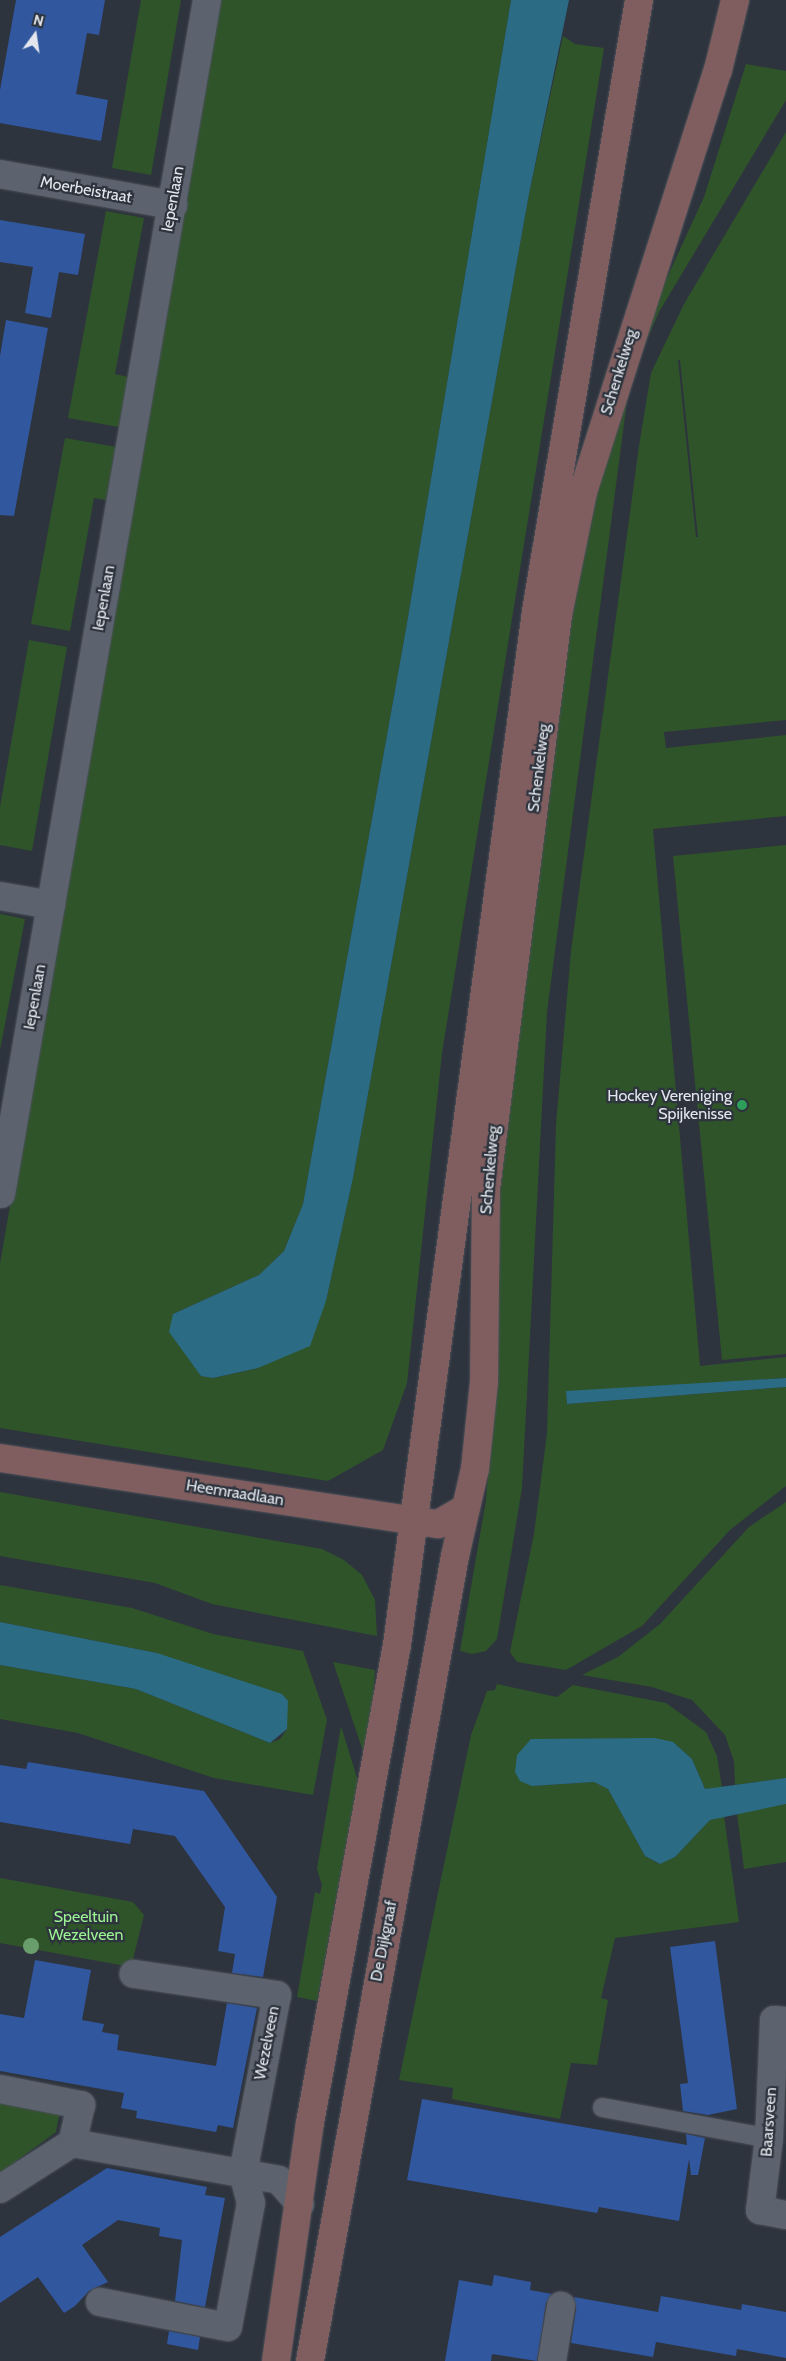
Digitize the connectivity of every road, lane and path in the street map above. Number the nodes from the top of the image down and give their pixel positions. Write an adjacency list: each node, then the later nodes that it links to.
1 (207, 0): 5 (street, Iepenlaan)
2 (639, 0): 11 (main road, Schenkelweg)
3 (735, 0): 10 (main road, Schenkelweg)
4 (0, 174): 5 (street, Moerbeistraat)
5 (172, 205): 7 (street, Iepenlaan)
6 (0, 896): 7 (street)
7 (51, 905): 8 (street, Iepenlaan)
8 (0, 1194)
9 (0, 1458): 11 (main road, Heemraadlaan)
10 (466, 1508): 11 (main road); 12 (main road, Schenkelweg)
11 (426, 1523): 12 (main road); 21 (main road)
12 (455, 1556): 26 (main road, De Dijkgraaf)
13 (134, 1974): 19 (street, Wezelveen)
14 (786, 2021): 17 (street, Baarsveen)
15 (0, 2090): 18 (street)
16 (602, 2107): 17 (lane)
17 (769, 2138): 22 (street, Baarsveen)
18 (72, 2143): 19 (street); 20 (street)
19 (242, 2173): 21 (street); 23 (street, Wezelveen)
20 (0, 2189)
21 (300, 2204): 25 (main road)
22 (786, 2215)
23 (100, 2302)
24 (561, 2306): 27 (street)
25 (276, 2361)
26 (310, 2361)
27 (552, 2361)

